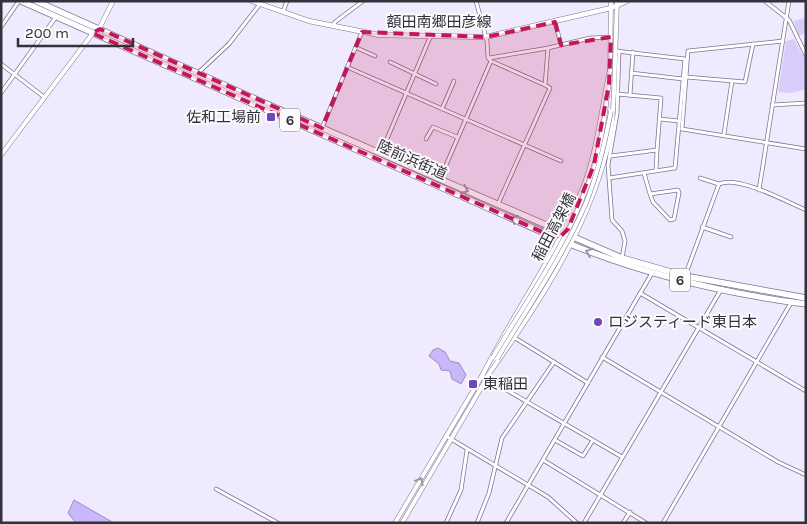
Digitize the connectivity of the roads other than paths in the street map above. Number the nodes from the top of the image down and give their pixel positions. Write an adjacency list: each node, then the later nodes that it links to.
1 (20, 1): 16 (highway, 陸前浜街道 / 6); 20 (street)
2 (36, 1): 21 (highway, 陸前浜街道 / 6)
3 (113, 1): 21 (street)
4 (252, 1): 13 (main road, 額田南郷田彦線)
5 (287, 1): 15 (street)
6 (363, 1): 19 (street)
7 (476, 1): 25 (street)
8 (611, 1): 14 (street)
9 (627, 1): 12 (main road, 額田南郷田彦線)
10 (765, 1): 17 (street)
11 (789, 1): 17 (street)
12 (617, 3): 14 (main road, 額田南郷田彦線); 33 (street)
13 (260, 4): 15 (main road, 額田南郷田彦線); 42 (street)
14 (611, 8): 18 (main road, 額田南郷田彦線); 26 (street)
15 (283, 13): 19 (main road, 額田南郷田彦線)
16 (56, 16): 23 (highway, 陸前浜街道 / 6); 44 (street)
17 (786, 17): 27 (street); 30 (street)
18 (555, 22): 25 (main road, 額田南郷田彦線); 29 (street)
19 (333, 26): 22 (main road, 額田南郷田彦線)
20 (1, 28)
21 (100, 29): 23 (street); 42 (highway, 陸前浜街道 / 6)
22 (362, 32): 24 (main road, 額田南郷田彦線); 31 (street)
23 (92, 33): 55 (street); 89 (highway, 陸前浜街道 / 6, one-way to 23)
24 (431, 34): 25 (main road, 額田南郷田彦線); 45 (street)
25 (486, 36): 37 (street)
26 (610, 36): 29 (street); 41 (street)
27 (783, 41): 28 (street); 57 (street)
28 (753, 44): 46 (street); 48 (street)
29 (560, 45): 32 (street)
30 (804, 45): 35 (street)
31 (357, 48): 36 (street); 40 (street)
32 (548, 48): 37 (street); 50 (street)
33 (617, 51): 34 (street); 53 (street)
34 (633, 52): 43 (street); 46 (street)
35 (806, 55)
36 (375, 56)
37 (490, 59): 50 (street); 59 (street)
38 (390, 62): 45 (street)
39 (1, 64): 44 (street)
40 (347, 67): 52 (street); 62 (street)
41 (610, 70): 86 (street); 102 (street, 稲田高架橋, bridge)
42 (197, 73): 62 (highway, 陸前浜街道 / 6)
43 (631, 73): 46 (street); 54 (street)
44 (14, 74): 51 (street); 55 (street)
45 (415, 74): 49 (street); 52 (street)
46 (685, 78): 48 (street); 61 (street); 63 (street)
47 (454, 81): 58 (street)
48 (732, 81): 64 (street)
49 (436, 84)
50 (546, 85): 68 (street)
51 (1, 93)
52 (407, 94): 58 (street); 71 (street)
53 (615, 94): 54 (street); 73 (street); 88 (street); 102 (street, 稲田高架橋, bridge)
54 (630, 95): 60 (street)
55 (44, 97): 72 (street)
56 (806, 103): 57 (street)
57 (772, 104): 67 (street)
58 (442, 109): 59 (street)
59 (466, 119): 65 (street); 68 (street)
60 (660, 119): 61 (street); 70 (street)
61 (679, 121): 63 (street)
62 (322, 128): 71 (highway, 陸前浜街道 / 6)
63 (680, 129): 64 (street); 75 (street)
64 (724, 134): 67 (street)
65 (457, 137): 66 (street); 79 (street)
66 (426, 139)
67 (767, 141): 69 (street); 81 (street)
68 (524, 145): 74 (street); 83 (street)
69 (806, 149)
70 (657, 150): 73 (street); 75 (street)
71 (381, 152): 79 (highway, 陸前浜街道 / 6)
72 (1, 154)
73 (610, 156): 77 (street)
74 (561, 161)
75 (656, 171): 76 (street)
76 (644, 173): 77 (street); 82 (street)
77 (609, 178): 91 (street)
78 (700, 178): 80 (street)
79 (440, 179): 83 (highway, 陸前浜街道 / 6, one-way to 83)
80 (719, 184): 81 (street); 85 (street)
81 (759, 190): 84 (street)
82 (650, 194): 82 (street)
83 (498, 205): 86 (highway, 陸前浜街道 / 6)
84 (806, 210)
85 (702, 227): 87 (street); 93 (street)
86 (562, 233): 88 (highway, 陸前浜街道 / 6); 89 (street)
87 (731, 237)
88 (573, 238): 90 (street); 91 (highway, 陸前浜街道 / 6)
89 (558, 240): 90 (highway, 陸前浜街道 / 6); 105 (street)
90 (570, 244): 92 (highway, 陸前浜街道 / 6, one-way to 90); 100 (street)
91 (622, 258): 92 (highway, 陸前浜街道 / 6)
92 (652, 270): 93 (highway, 陸前浜街道 / 6); 94 (highway, 陸前浜街道 / 6); 95 (street)
93 (685, 276): 94 (highway, 陸前浜街道 / 6)
94 (723, 287): 97 (highway, 陸前浜街道 / 6); 99 (street)
95 (640, 293): 99 (street); 101 (street)
96 (806, 298): 97 (highway, 陸前浜街道 / 6)
97 (793, 299): 98 (highway, 陸前浜街道 / 6); 104 (street)
98 (806, 304)
99 (699, 327): 104 (street); 108 (street)
100 (515, 338): 103 (street); 105 (street)
101 (602, 357): 106 (street); 108 (street)
102 (495, 358): 105 (street)
103 (554, 362): 106 (street); 109 (street)
104 (758, 362): 107 (street); 111 (street)
105 (484, 377): 109 (street); 112 (street); 113 (street)
106 (588, 383): 110 (street)
107 (806, 391)
108 (660, 392): 111 (street); 117 (street)
109 (526, 401): 110 (street); 119 (street)
110 (565, 423): 114 (street); 115 (street)
111 (719, 427): 120 (street); 135 (street)
112 (446, 436): 113 (street); 126 (street, one-way to 112)
113 (451, 440): 116 (street); 127 (street)
114 (555, 440): 115 (street); 118 (street)
115 (593, 440): 117 (street)
116 (467, 450): 119 (street); 128 (street)
117 (622, 457): 123 (street)
118 (543, 460): 121 (street); 123 (street)
119 (494, 466): 121 (street); 129 (street)
120 (806, 475)
121 (527, 486): 130 (street); 131 (street)
122 (216, 489): 125 (street)
123 (600, 495): 124 (street); 132 (street)
124 (630, 512): 133 (street); 134 (street)
125 (278, 523)
126 (395, 523)
127 (402, 523)
128 (446, 523)
129 (477, 523)
130 (506, 523)
131 (578, 523)
132 (584, 523)
133 (623, 523)
134 (646, 523)
135 (663, 523)

